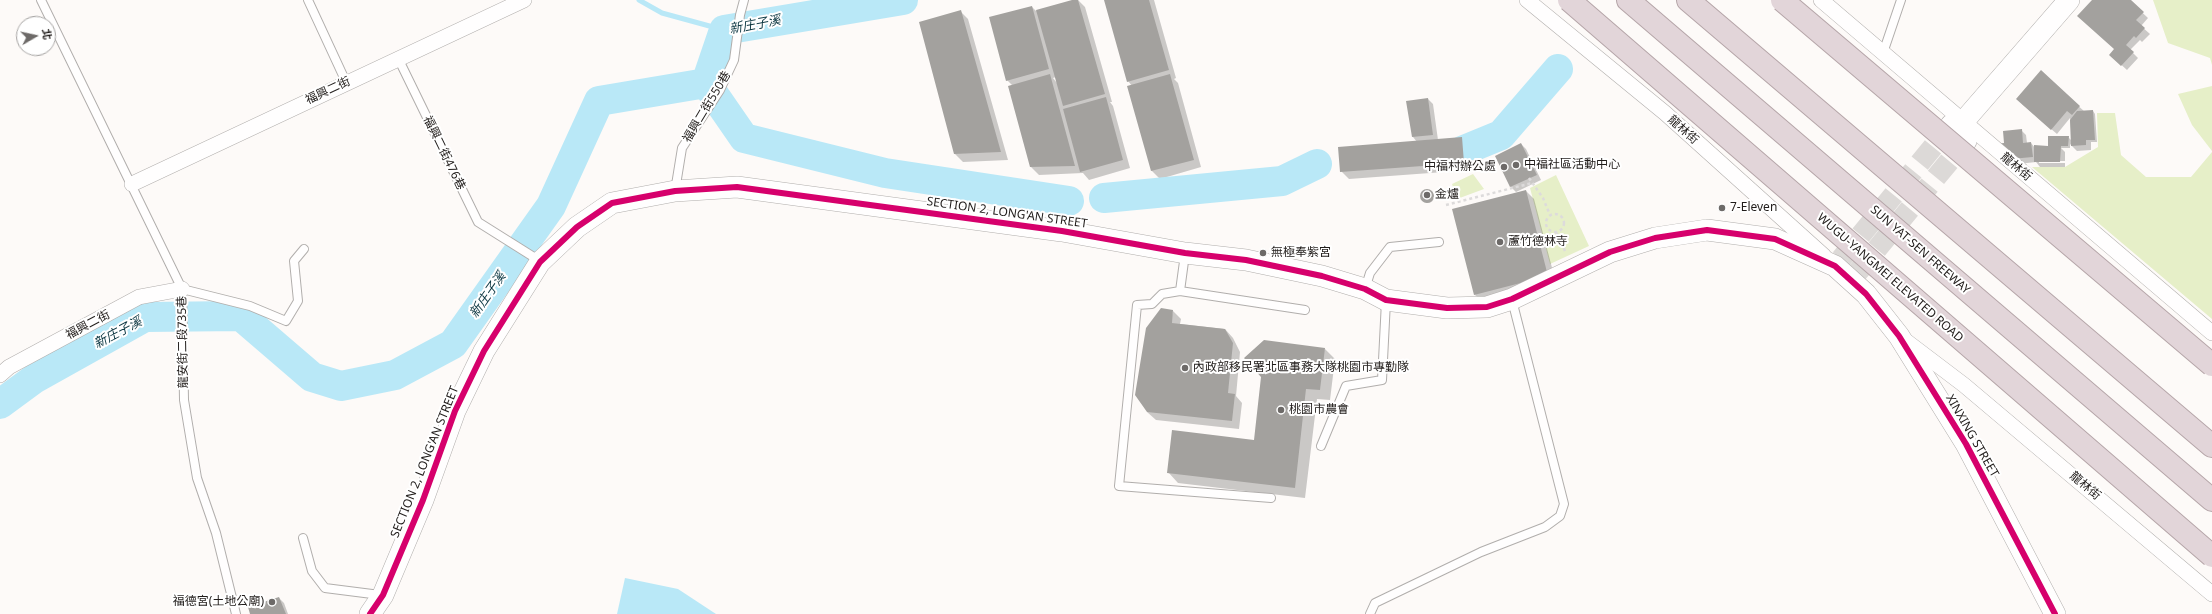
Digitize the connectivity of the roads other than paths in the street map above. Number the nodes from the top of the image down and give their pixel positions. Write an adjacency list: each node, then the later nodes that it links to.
1 (41, 0): 17 (lane, 龍安街二段735巷)
2 (308, 0): 15 (lane)
3 (524, 0): 14 (street, 福興二街)
4 (744, 0): 18 (lane, 福興二街550巷)
5 (1569, 0): 40 (highway, WUGU-YANGMEI ELEVATED ROAD, bridge)
6 (1628, 0): 38 (highway, SUN YAT-SEN FREEWAY)
7 (1688, 0): 36 (highway)
8 (1782, 0): 33 (highway, bridge)
9 (1821, 0): 13 (street, 龍林街)
10 (1901, 0): 13 (lane)
11 (2069, 0): 16 (street)
12 (1530, 2): 23 (street, 龍林街)
13 (1883, 53): 16 (street, 龍林街)
14 (398, 58): 15 (street, 福興二街); 22 (lane, 福興二街476巷)
15 (346, 82): 17 (street, 福興二街)
16 (1960, 130): 31 (street, 龍林街)
17 (132, 184): 25 (lane, 龍安街二段735巷)
18 (675, 191): 21 (street, SECTION 2, LONG'AN STREET); 22 (street, SECTION 2, LONG'AN STREET)
19 (1439, 242): 26 (lane)
20 (304, 249): 25 (lane)
21 (1185, 253): 26 (street, SECTION 2, LONG'AN STREET); 27 (lane)
22 (535, 259): 42 (street, SECTION 2, LONG'AN STREET)
23 (1838, 262): 24 (street, SECTION 2, LONG'AN STREET); 29 (street, SECTION 2, LONG'AN STREET)
24 (1854, 276): 32 (street, XINXING STREET)
25 (182, 289): 34 (street, 福興二街); 43 (lane, 龍安街二段735巷)
26 (1365, 289): 28 (street, SECTION 2, LONG'AN STREET)
27 (1180, 291): 30 (lane); 37 (lane)
28 (1386, 300): 29 (street, SECTION 2, LONG'AN STREET); 35 (lane)
29 (1512, 300): 45 (lane)
30 (1305, 310)
31 (2212, 333)
32 (1899, 336): 41 (street, 龍林街); 46 (street, XINXING STREET)
33 (2212, 365)
34 (0, 375)
35 (1320, 446)
36 (2212, 446)
37 (1271, 498)
38 (2212, 500)
39 (303, 538): 42 (lane)
40 (2212, 556)
41 (2212, 594)
42 (383, 595): 44 (street, SECTION 2, LONG'AN STREET)
43 (236, 614)
44 (370, 614)
45 (1370, 614)
46 (2055, 614)

